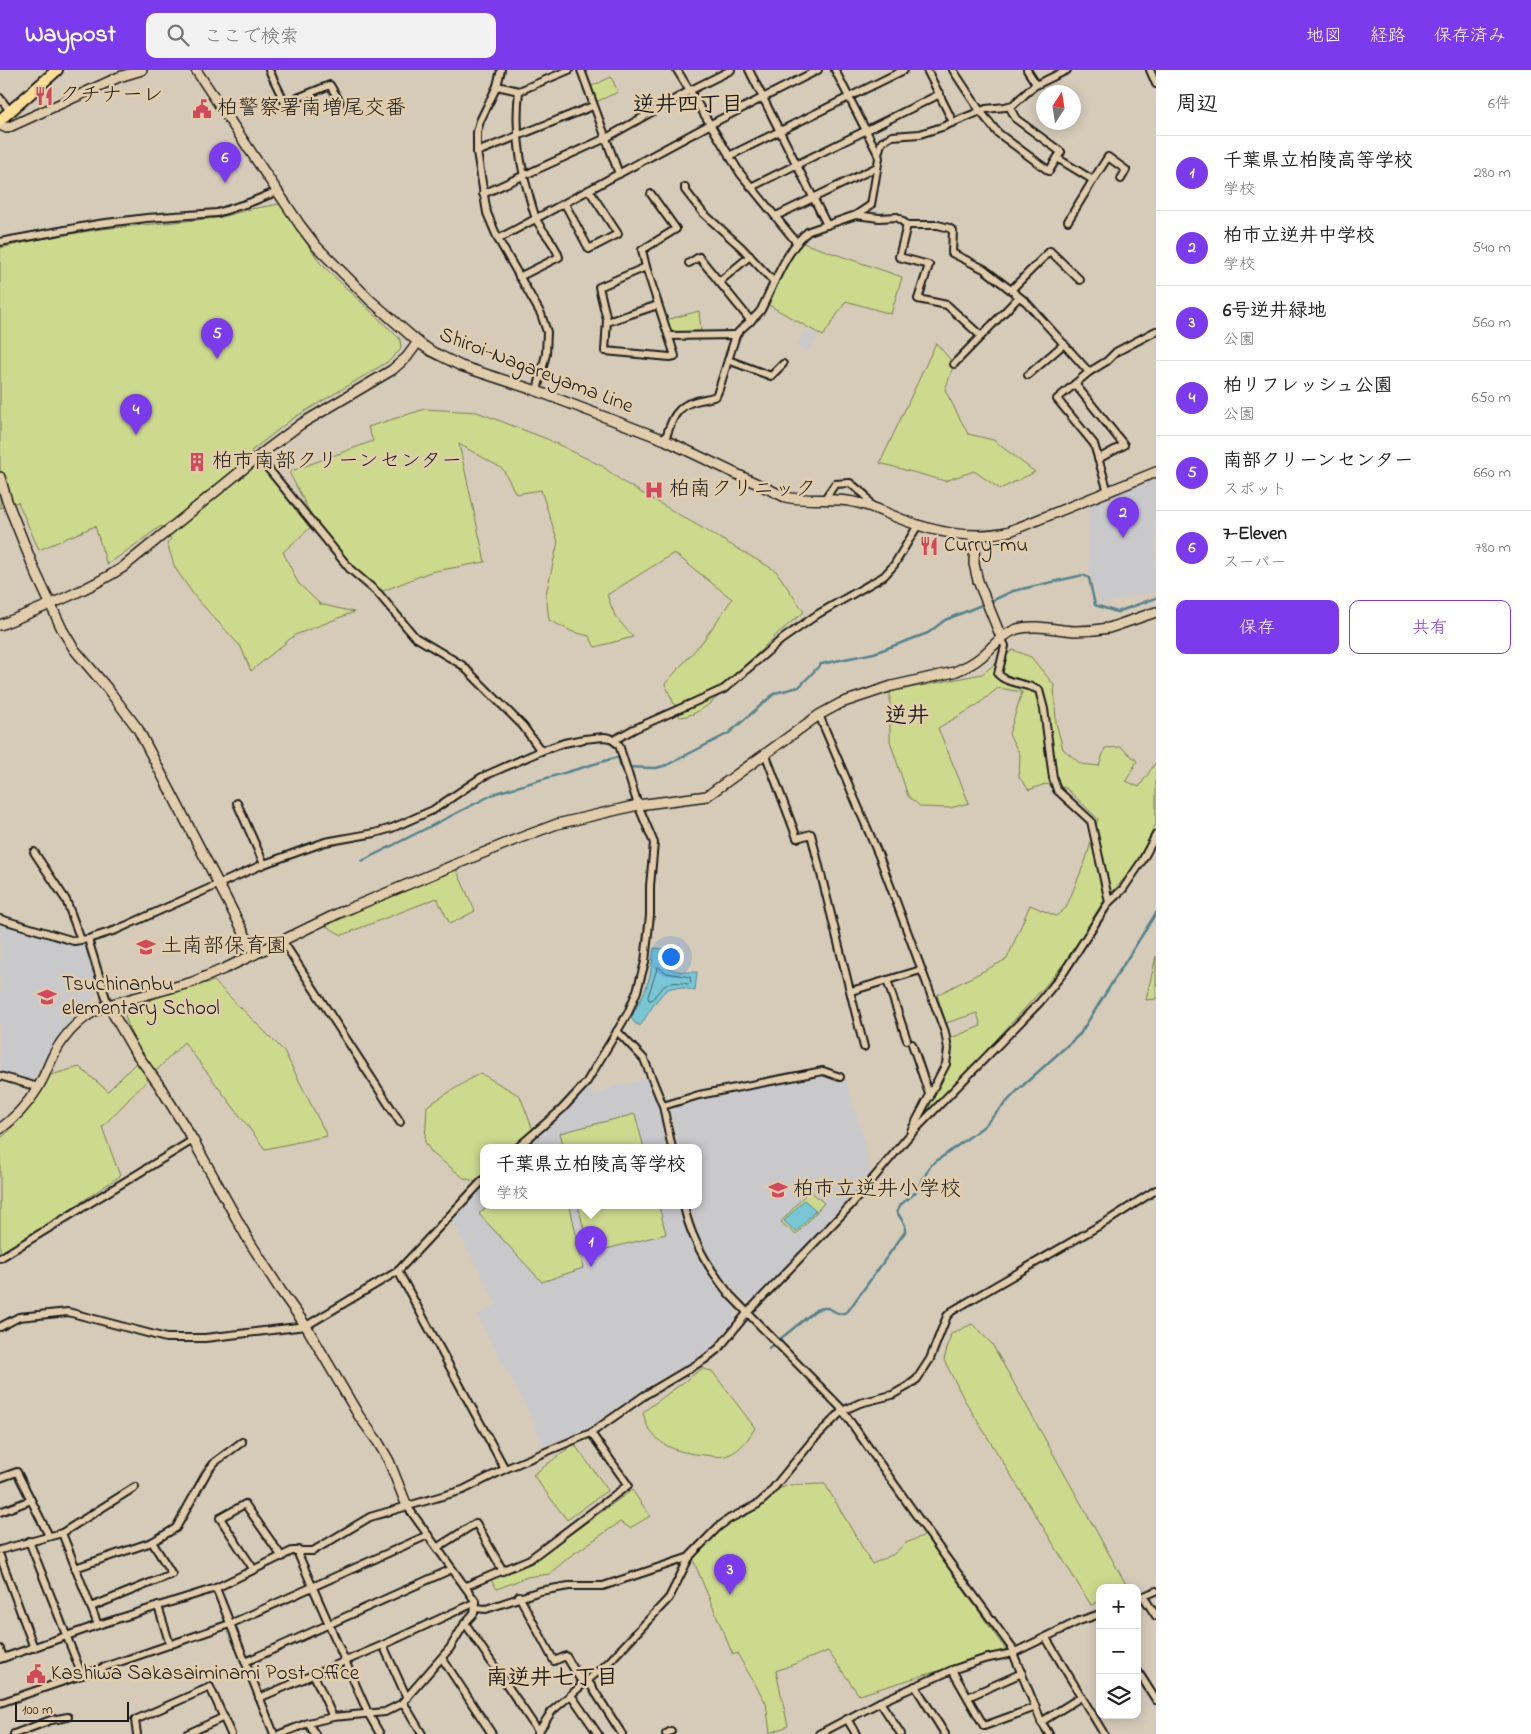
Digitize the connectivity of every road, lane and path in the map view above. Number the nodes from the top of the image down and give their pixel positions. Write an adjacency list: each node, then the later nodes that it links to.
1 (57, 70): 31 (main road)
2 (142, 70): 35 (street)
3 (196, 70): 54 (street, Shiroi-Nagareyama Line)
4 (269, 70): 28 (street)
5 (501, 70): 21 (street)
6 (569, 70): 23 (street)
7 (581, 70): 29 (street)
8 (677, 70): 22 (street)
9 (731, 70): 22 (street)
10 (750, 70): 27 (street)
11 (818, 70): 27 (street)
12 (835, 70): 25 (street)
13 (904, 70): 25 (street)
14 (928, 70): 24 (street)
15 (953, 70): 32 (street)
16 (1026, 70): 19 (street)
17 (1067, 70): 19 (street)
18 (1150, 70): 20 (street)
19 (1036, 84): 30 (street)
20 (1156, 84)
21 (497, 86): 23 (street); 41 (street)
22 (689, 91): 36 (street); 40 (street)
23 (519, 92): 39 (street)
24 (940, 94): 34 (street); 38 (street)
25 (849, 97): 37 (street); 38 (street)
26 (0, 98): 31 (street)
27 (763, 98): 36 (street); 37 (street)
28 (340, 102)
29 (593, 106): 39 (street); 40 (street)
30 (1009, 106): 32 (street); 44 (street)
31 (10, 111): 33 (main road)
32 (980, 111): 34 (street); 44 (street)
33 (0, 120)
34 (953, 122): 42 (street)
35 (0, 125)
36 (709, 125): 43 (street); 47 (street)
37 (780, 131): 43 (street); 45 (street)
38 (866, 131): 42 (street); 45 (street)
39 (518, 137): 41 (street); 48 (street)
40 (606, 138): 47 (street); 48 (street)
41 (477, 152): 55 (street)
42 (878, 154): 46 (street)
43 (729, 156): 52 (street)
44 (1057, 158): 50 (street)
45 (797, 164): 52 (street); 57 (street)
46 (877, 167): 57 (street); 59 (street)
47 (619, 174): 53 (street)
48 (523, 176): 55 (street); 61 (street)
49 (1121, 179): 50 (street)
50 (1093, 180): 62 (street)
51 (685, 186): 68 (street)
52 (751, 187): 60 (street)
53 (589, 190): 58 (street); 58 (street)
54 (278, 191): 66 (street); 84 (street, Shiroi-Nagareyama Line)
55 (483, 194): 65 (street)
56 (651, 194): 70 (street)
57 (813, 197): 60 (street); 63 (street)
58 (565, 204): 61 (street)
59 (856, 215): 63 (street); 64 (street)
60 (776, 216): 67 (street)
61 (536, 219): 65 (street); 71 (street)
62 (1068, 220)
63 (827, 225): 67 (street)
64 (907, 225): 75 (street); 83 (street)
65 (498, 239): 71 (street)
66 (0, 242)
67 (797, 243): 74 (street)
68 (750, 256): 73 (street); 74 (street)
69 (689, 263): 73 (street)
70 (646, 266): 77 (street); 79 (street)
71 (519, 277): 92 (street)
72 (1080, 280): 75 (street)
73 (719, 282): 78 (street)
74 (774, 282): 78 (street)
75 (1011, 290): 76 (street)
76 (1019, 297): 83 (street); 85 (street)
77 (658, 305): 79 (street); 82 (street)
78 (750, 321): 81 (street)
79 (607, 322): 82 (street)
80 (1156, 331): 89 (street)
81 (736, 335): 82 (street); 86 (street)
82 (669, 336)
83 (981, 336): 88 (street)
84 (418, 342): 92 (street, Shiroi-Nagareyama Line); 94 (street)
85 (1064, 344): 89 (street); 90 (street)
86 (728, 360): 87 (street); 93 (street)
87 (783, 364)
88 (954, 364)
89 (1088, 372): 91 (street)
90 (1028, 375)
91 (1075, 384): 95 (street); 95 (street)
92 (537, 392): 93 (street, Shiroi-Nagareyama Line)
93 (665, 440): 99 (street, Shiroi-Nagareyama Line)
94 (258, 456): 103 (street); 109 (street)
95 (1098, 459): 98 (street)
96 (1156, 472): 98 (street, Shiroi-Nagareyama Line)
97 (0, 477): 103 (street)
98 (1108, 492): 102 (street, Shiroi-Nagareyama Line)
99 (824, 500): 100 (street, Shiroi-Nagareyama Line); 100 (street)
100 (872, 506): 101 (street, Shiroi-Nagareyama Line)
101 (918, 525): 102 (street, Shiroi-Nagareyama Line); 108 (street)
102 (975, 536): 106 (street)
103 (50, 604): 105 (street); 116 (street)
104 (1156, 612): 106 (street)
105 (0, 625)
106 (1001, 637): 107 (street); 117 (street)
107 (819, 715): 110 (street); 122 (street)
108 (614, 740): 109 (street); 112 (street)
109 (542, 751): 115 (street)
110 (765, 753): 112 (street); 124 (street)
111 (238, 803): 115 (street)
112 (638, 805): 120 (street); 126 (street)
113 (1156, 835): 117 (street)
114 (34, 852): 119 (street)
115 (264, 864): 116 (street)
116 (219, 885): 119 (street); 121 (street)
117 (1109, 902): 135 (street)
118 (0, 919): 119 (street)
119 (85, 940): 125 (street)
120 (282, 940): 121 (street); 133 (street)
121 (255, 954): 125 (street)
122 (921, 970): 123 (street); 131 (street)
123 (887, 980): 124 (street); 131 (street)
124 (851, 991): 127 (street)
125 (108, 1005): 130 (street); 136 (street)
126 (617, 1031): 132 (street); 137 (street)
127 (864, 1047)
128 (0, 1076): 130 (street)
129 (840, 1078): 132 (street)
130 (38, 1088): 134 (street)
131 (930, 1097): 135 (street)
132 (663, 1106): 138 (street)
133 (400, 1122)
134 (0, 1130)
135 (908, 1137): 144 (street)
136 (193, 1140): 142 (street); 145 (street)
137 (522, 1144)
138 (671, 1144)
139 (480, 1183): 143 (street)
140 (1156, 1190): 147 (street)
141 (685, 1209): 144 (street)
142 (0, 1258)
143 (398, 1271): 145 (street); 150 (street)
144 (748, 1312): 147 (street); 148 (street)
145 (306, 1326): 146 (street); 154 (street)
146 (0, 1327)
147 (842, 1411): 166 (street); 193 (street)
148 (591, 1433): 150 (street); 170 (street)
149 (242, 1442): 160 (street)
150 (505, 1469): 154 (street)
151 (0, 1478): 153 (street)
152 (135, 1487): 156 (street)
153 (31, 1500): 155 (street); 158 (street)
154 (407, 1506): 157 (street); 163 (street)
155 (0, 1512)
156 (62, 1533): 158 (street); 167 (street)
157 (428, 1535): 161 (street); 173 (street)
158 (48, 1536): 159 (street)
159 (29, 1541): 162 (street); 187 (street)
160 (152, 1542): 167 (street); 180 (street)
161 (438, 1547): 168 (street); 170 (street)
162 (0, 1550)
163 (299, 1550): 165 (street); 173 (street)
164 (0, 1556): 191 (street)
165 (282, 1557): 169 (street); 169 (street)
166 (690, 1557): 175 (street); 203 (street)
167 (75, 1568): 180 (street)
168 (452, 1569): 171 (street); 185 (street)
169 (254, 1570): 172 (street)
170 (503, 1571): 171 (street)
171 (466, 1586): 178 (street)
172 (216, 1588): 179 (street); 184 (street)
173 (312, 1588): 184 (street); 185 (street)
174 (1156, 1591): 176 (street)
175 (519, 1596): 178 (street); 203 (street)
176 (1141, 1597)
177 (1141, 1598): 182 (street)
178 (476, 1605): 183 (street); 190 (street)
179 (158, 1606): 186 (street); 189 (street)
180 (91, 1607): 186 (street)
181 (1096, 1615): 188 (street)
182 (1156, 1616)
183 (465, 1623): 194 (street); 222 (street)
184 (230, 1624): 189 (street); 197 (street)
185 (329, 1624): 196 (street); 197 (street)
186 (98, 1625): 187 (street)
187 (67, 1636): 191 (street); 201 (street)
188 (1046, 1638): 193 (street); 208 (street)
189 (170, 1645): 201 (street)
190 (383, 1645): 196 (street); 209 (street)
191 (34, 1648): 195 (street)
192 (0, 1649): 195 (street)
193 (1014, 1652): 198 (street); 199 (street)
194 (442, 1658): 209 (street); 233 (street)
195 (2, 1659)
196 (345, 1661): 202 (street); 214 (street)
197 (245, 1662): 207 (street)
198 (952, 1670): 204 (street); 206 (street)
199 (1022, 1673): 206 (street); 213 (street)
200 (1140, 1674): 210 (street)
201 (82, 1675): 212 (street)
202 (314, 1675): 207 (street); 217 (street)
203 (585, 1682): 205 (street); 235 (street)
204 (915, 1686): 211 (street); 239 (street)
205 (571, 1695): 222 (street); 234 (street)
206 (968, 1697): 213 (street)
207 (259, 1698): 228 (street)
208 (1082, 1698): 219 (street); 241 (street)
209 (405, 1700): 214 (street); 232 (street)
210 (1156, 1700)
211 (880, 1702): 218 (street); 238 (street)
212 (0, 1703)
213 (1036, 1707): 219 (street)
214 (368, 1713): 217 (street); 231 (street)
215 (68, 1717): 221 (street)
216 (224, 1717): 225 (street); 226 (street); 227 (street)
217 (333, 1717): 220 (street)
218 (847, 1719): 236 (street); 237 (street)
219 (1041, 1722): 240 (street)
220 (308, 1723): 229 (street); 230 (street)
221 (33, 1726): 223 (street); 224 (street)
222 (537, 1733)
223 (14, 1734)
224 (34, 1734)
225 (137, 1734)
226 (188, 1734)
227 (231, 1734)
228 (274, 1734)
229 (280, 1734)
230 (315, 1734)
231 (380, 1734)
232 (422, 1734)
233 (492, 1734)
234 (598, 1734)
235 (622, 1734)
236 (819, 1734)
237 (856, 1734)
238 (901, 1734)
239 (945, 1734)
240 (1049, 1734)
241 (1104, 1734)

